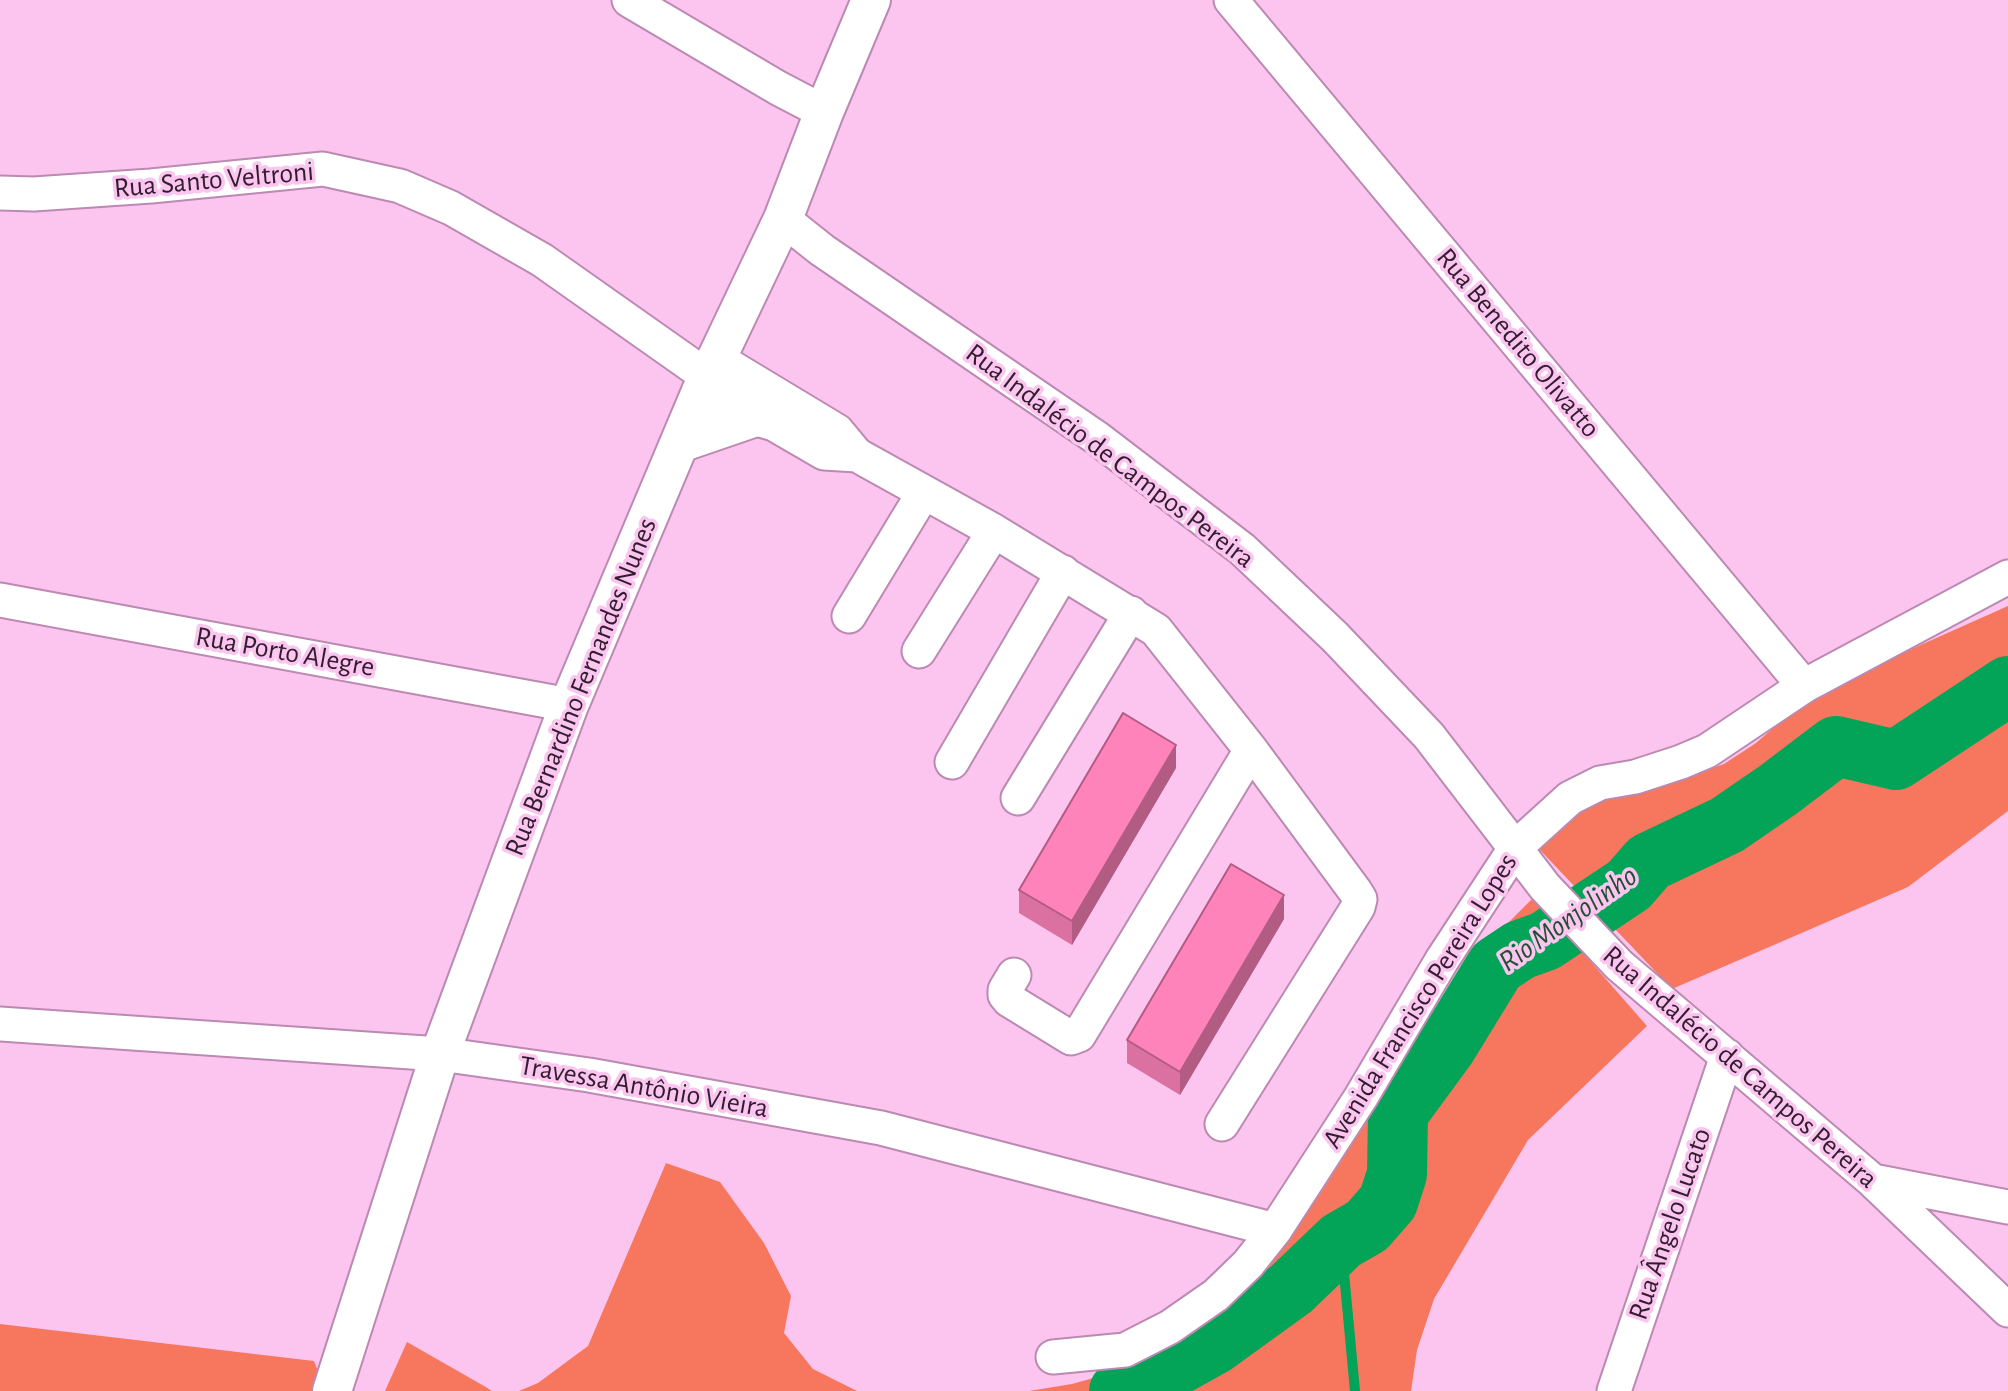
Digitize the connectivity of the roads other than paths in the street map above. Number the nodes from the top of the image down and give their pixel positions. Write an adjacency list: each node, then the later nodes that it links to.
1 (629, 0): 4 (street)
2 (871, 0): 4 (street, Rua Bernardino Fernandes Nunes)
3 (1231, 0): 19 (street, Rua Benedito Olivatto)
4 (824, 112): 6 (street, Rua Bernardino Fernandes Nunes)
5 (0, 193): 7 (street, Rua Santo Veltroni)
6 (783, 219): 7 (street, Rua Bernardino Fernandes Nunes); 24 (street, Rua Indalécio de Campos Pereira)
7 (709, 374): 8 (street); 9 (street, Rua Bernardino Fernandes Nunes); 10 (street)
8 (753, 418): 9 (street); 10 (street)
9 (680, 443): 20 (street, Rua Bernardino Fernandes Nunes)
10 (857, 456): 11 (street)
11 (924, 492): 12 (street); 17 (street)
12 (995, 531): 13 (street); 18 (street)
13 (1063, 572): 16 (street); 22 (street)
14 (2008, 577): 19 (street, Avenida Francisco Pereira Lopes)
15 (0, 600): 20 (street, Rua Porto Alegre)
16 (1130, 613): 21 (street); 23 (street)
17 (849, 616)
18 (919, 651)
19 (1804, 686): 24 (street, Avenida Francisco Pereira Lopes)
20 (569, 705): 27 (street, Rua Bernardino Fernandes Nunes)
21 (1251, 750): 25 (street); 29 (street)
22 (951, 762)
23 (1018, 798)
24 (1516, 847): 28 (street, Rua Indalécio de Campos Pereira); 32 (street, Avenida Francisco Pereira Lopes)
25 (1014, 975)
26 (0, 1024): 27 (street, Travessa Antônio Vieira)
27 (440, 1054): 32 (street, Travessa Antônio Vieira); 35 (street, Rua Bernardino Fernandes Nunes)
28 (1727, 1056): 30 (street, Rua Indalécio de Campos Pereira); 36 (street, Rua Ângelo Lucato)
29 (1222, 1124)
30 (1873, 1181): 31 (street); 33 (street, Rua Indalécio de Campos Pereira)
31 (2008, 1207)
32 (1275, 1230): 34 (street, Avenida Francisco Pereira Lopes)
33 (2008, 1310)
34 (1053, 1357)
35 (332, 1391)
36 (1614, 1391)

